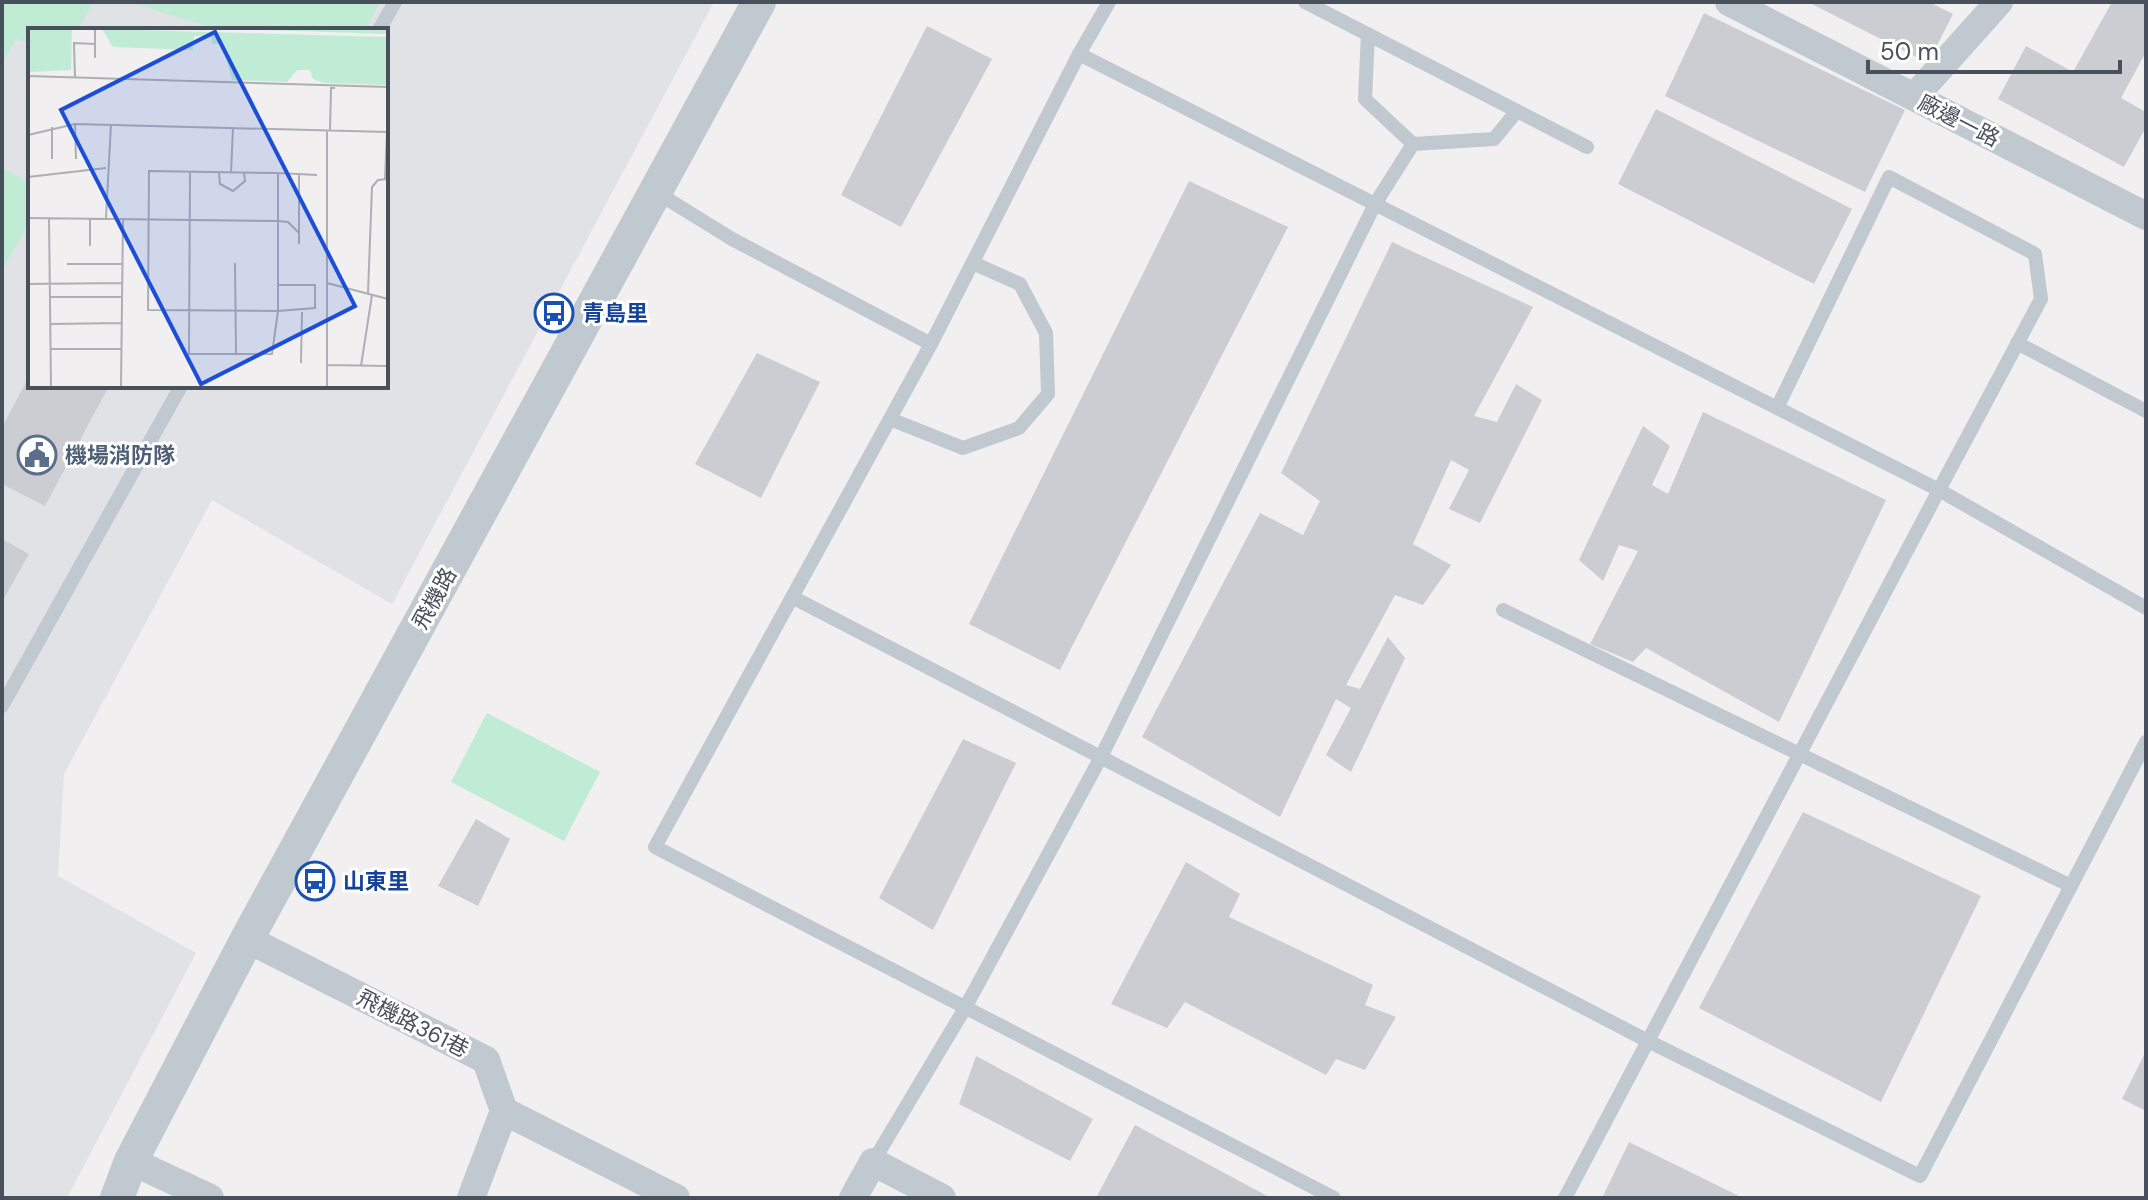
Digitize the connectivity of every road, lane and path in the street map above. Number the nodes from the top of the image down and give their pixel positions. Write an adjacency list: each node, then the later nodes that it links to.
1 (395, 2): 7 (lane)
2 (759, 2): 14 (street, 飛機路)
3 (1109, 2): 9 (lane)
4 (1305, 2): 8 (lane)
5 (1729, 2): 10 (street, 廠邊一路)
6 (1999, 2): 10 (street)
7 (380, 28)
8 (1368, 34): 11 (lane); 12 (lane)
9 (1079, 54): 15 (lane); 17 (lane)
10 (1914, 97): 16 (street, 廠邊一路)
11 (1517, 111): 12 (lane); 13 (lane)
12 (1413, 144): 15 (lane)
13 (1587, 147)
14 (656, 192): 19 (lane); 33 (street, 飛機路)
15 (1375, 204): 21 (lane); 31 (lane)
16 (2146, 216)
17 (973, 263): 19 (lane); 23 (lane)
18 (2017, 343): 21 (lane); 22 (lane); 24 (lane)
19 (931, 344): 23 (lane)
20 (180, 388): 28 (lane)
21 (1777, 408): 24 (lane)
22 (2146, 411)
23 (890, 419): 25 (lane)
24 (1939, 490): 26 (lane); 30 (lane)
25 (792, 597): 31 (lane); 34 (lane)
26 (2146, 608)
27 (1503, 610): 30 (lane)
28 (2, 706)
29 (2146, 742): 32 (lane)
30 (1800, 753): 32 (lane); 35 (lane)
31 (1101, 757): 34 (lane); 35 (lane)
32 (2071, 886): 35 (lane)
33 (247, 939): 36 (street, 飛機路361巷); 37 (street, 飛機路)
34 (965, 1008): 38 (lane); 45 (lane)
35 (1648, 1041): 46 (lane)
36 (504, 1111): 41 (street); 42 (street)
37 (131, 1161): 39 (street, 飛機路); 40 (street)
38 (873, 1162): 43 (street); 44 (street)
39 (117, 1198)
40 (210, 1198)
41 (471, 1198)
42 (676, 1198)
43 (853, 1198)
44 (942, 1198)
45 (1334, 1198)
46 (1565, 1198)

